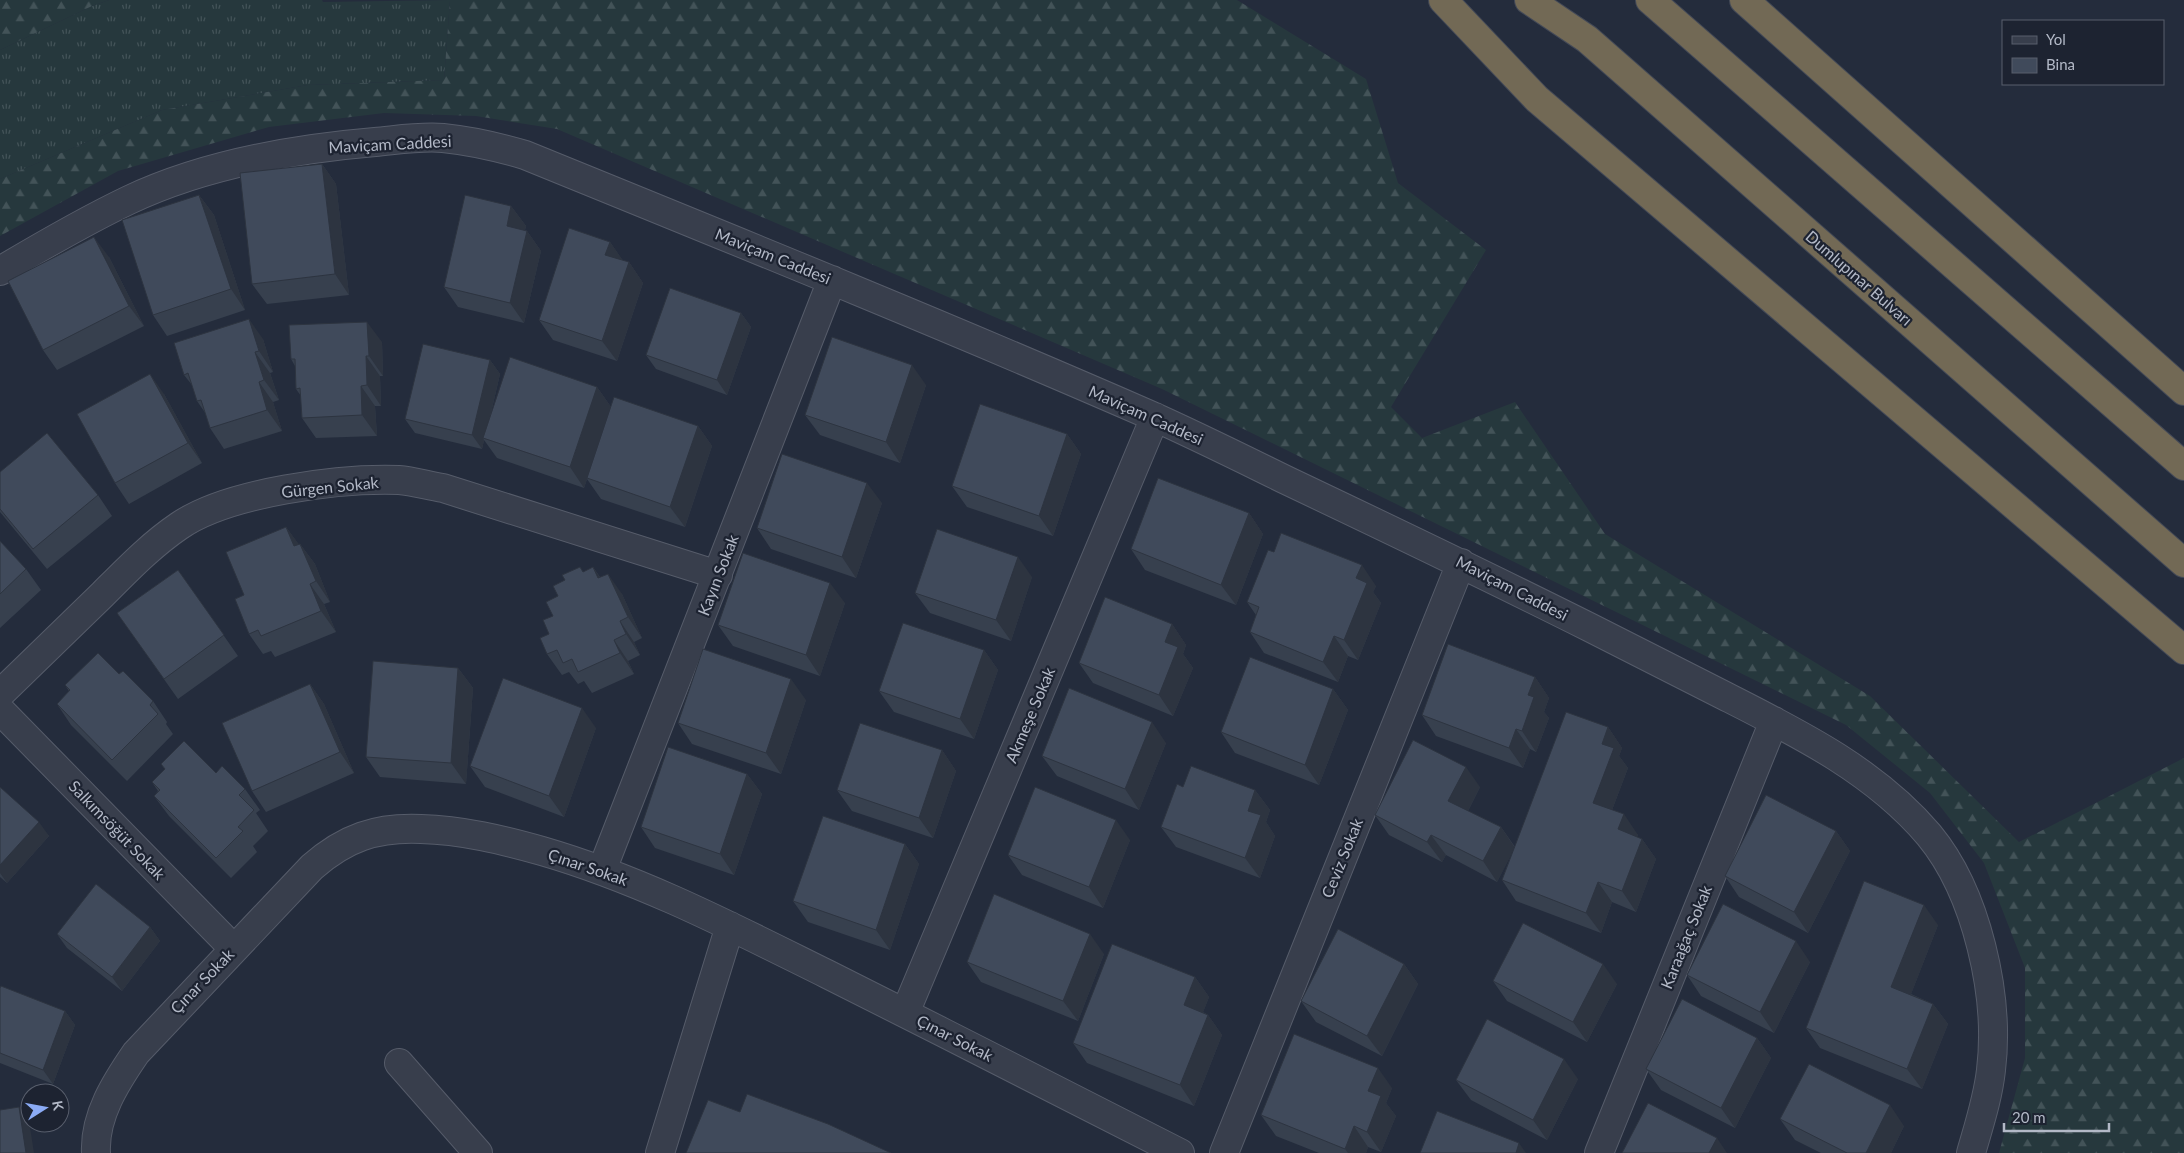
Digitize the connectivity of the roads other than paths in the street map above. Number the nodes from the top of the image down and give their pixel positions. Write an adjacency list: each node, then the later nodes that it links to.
1 (1443, 0): 13 (highway)
2 (1529, 0): 10 (highway, Dumlupınar Bulvarı)
3 (1650, 0): 9 (highway)
4 (1744, 0): 7 (highway)
5 (0, 271): 6 (street, Maviçam Caddesi)
6 (832, 280): 8 (street, Maviçam Caddesi); 12 (street, Kayın Sokak)
7 (2184, 391)
8 (1155, 417): 11 (street, Maviçam Caddesi); 20 (street, Akmeşe Sokak)
9 (2184, 466)
10 (2184, 562)
11 (1461, 563): 16 (street, Maviçam Caddesi); 26 (street, Ceviz Sokak)
12 (718, 575): 14 (street, Gürgen Sokak); 17 (street, Kayın Sokak)
13 (2184, 650)
14 (0, 694)
15 (0, 710): 19 (street, Salkımsöğüt Sokak)
16 (1774, 721): 27 (street, Karaağaç Sokak); 28 (street, Maviçam Caddesi)
17 (602, 870): 18 (street, Çınar Sokak); 19 (street, Çınar Sokak)
18 (730, 926): 20 (street, Çınar Sokak); 24 (street)
19 (234, 949): 22 (street, Çınar Sokak)
20 (905, 1013): 25 (street, Çınar Sokak)
21 (398, 1063): 23 (street)
22 (96, 1153)
23 (478, 1153)
24 (660, 1153)
25 (1180, 1153)
26 (1224, 1153)
27 (1598, 1153)
28 (1971, 1153)

